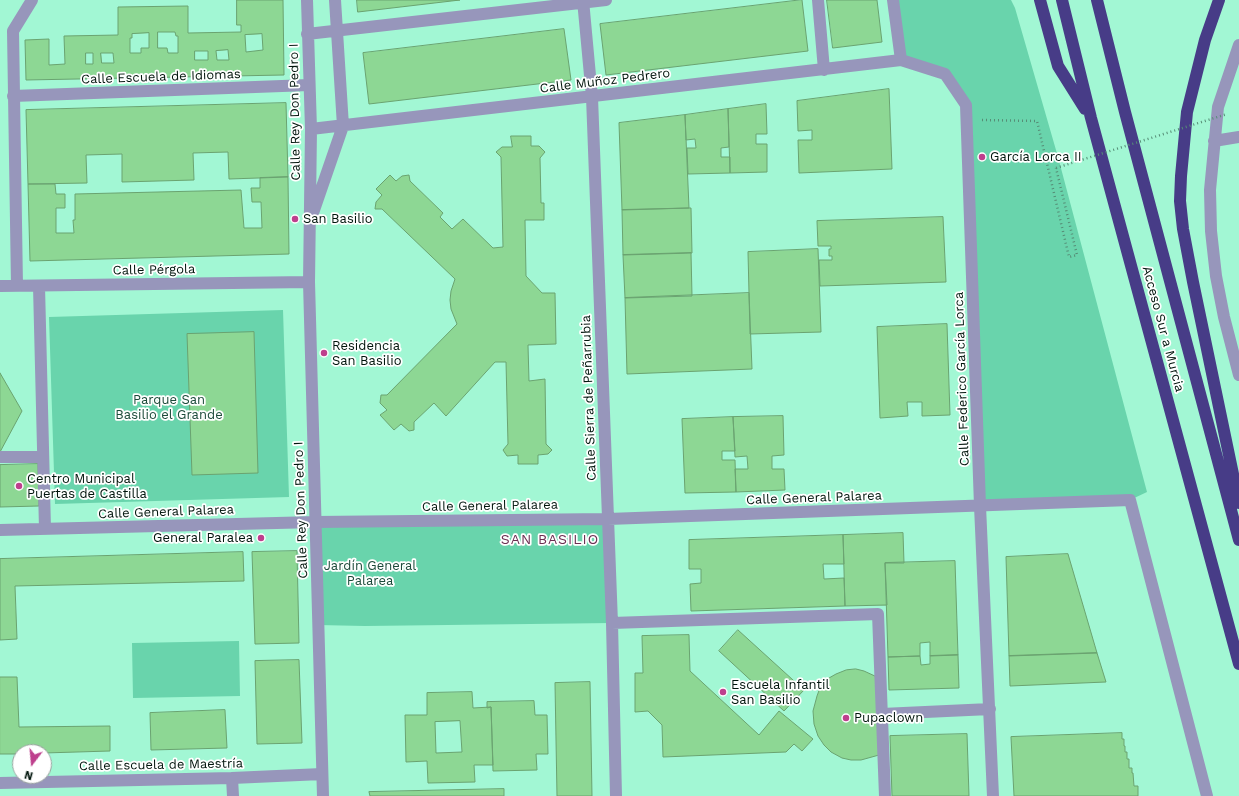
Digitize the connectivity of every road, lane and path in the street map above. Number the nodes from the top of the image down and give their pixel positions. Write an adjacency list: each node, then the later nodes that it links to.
1 (32, 0): 18 (street)
2 (307, 0): 13 (street, Calle Rey Don Pedro I)
3 (335, 0): 12 (street, Calle Rey Don Pedro I)
4 (606, 0): 11 (street)
5 (818, 0): 16 (street)
6 (894, 0): 15 (street)
7 (1040, 0): 21 (highway)
8 (1062, 0): 21 (highway, Acceso Sur a Murcia)
9 (1097, 0): 41 (highway, Acceso Sur a Murcia)
10 (1219, 0): 35 (highway)
11 (583, 1): 12 (street); 19 (street, Calle Sierra de Peñarrubia)
12 (337, 31): 13 (street); 23 (street, Calle Rey Don Pedro I)
13 (308, 34): 17 (street, Calle Rey Don Pedro I)
14 (1239, 46): 26 (street)
15 (901, 60): 16 (street, Calle Muñoz Pedrero); 22 (street, Calle Federico García Lorca)
16 (824, 70): 19 (street, Calle Muñoz Pedrero)
17 (309, 85): 18 (street, Calle Escuela de Idiomas); 24 (street, Calle Rey Don Pedro I)
18 (13, 96): 30 (street)
19 (592, 97): 23 (street, Calle Muñoz Pedrero); 37 (street, Calle Sierra de Peñarrubia)
20 (1227, 114): 22 (path, bridge)
21 (1091, 118): 43 (highway, Acceso Sur a Murcia)
22 (967, 120): 36 (street, Calle Federico García Lorca)
23 (343, 126): 24 (street, Calle Muñoz Pedrero); 27 (street, Calle Rey Don Pedro I)
24 (312, 129): 27 (street, Calle Rey Don Pedro I)
25 (1239, 136): 26 (street)
26 (1214, 141): 32 (street)
27 (310, 224): 28 (street, Calle Rey Don Pedro I)
28 (309, 282): 31 (street, Calle Pérgola); 38 (street, Calle Rey Don Pedro I)
29 (0, 286): 30 (street, Calle Pérgola)
30 (16, 286): 31 (street, Calle Pérgola)
31 (39, 286): 33 (street)
32 (1239, 375)
33 (42, 456): 34 (street); 39 (street)
34 (0, 457)
35 (1239, 503)
36 (980, 506): 37 (street, Calle General Palarea); 44 (street, Calle Federico García Lorca); 54 (street, Calle General Palarea)
37 (608, 519): 38 (street, Calle General Palarea); 42 (street, Calle Sierra de Peñarrubia)
38 (316, 522): 39 (street, Calle General Palarea); 46 (street, Calle Rey Don Pedro I)
39 (44, 529): 40 (street, Calle General Palarea)
40 (0, 530)
41 (1239, 540)
42 (612, 623): 45 (street); 51 (street, Calle Sierra de Peñarrubia)
43 (1239, 664)
44 (990, 709): 45 (street); 53 (street, Calle Federico García Lorca)
45 (882, 714): 52 (street)
46 (322, 774): 47 (street, Calle Escuela de Maestría); 50 (street, Calle Rey Don Pedro I)
47 (232, 778): 48 (street, Calle Escuela de Maestría); 49 (street)
48 (0, 783)
49 (233, 796)
50 (323, 796)
51 (616, 796)
52 (885, 796)
53 (993, 796)
54 (1207, 796)

